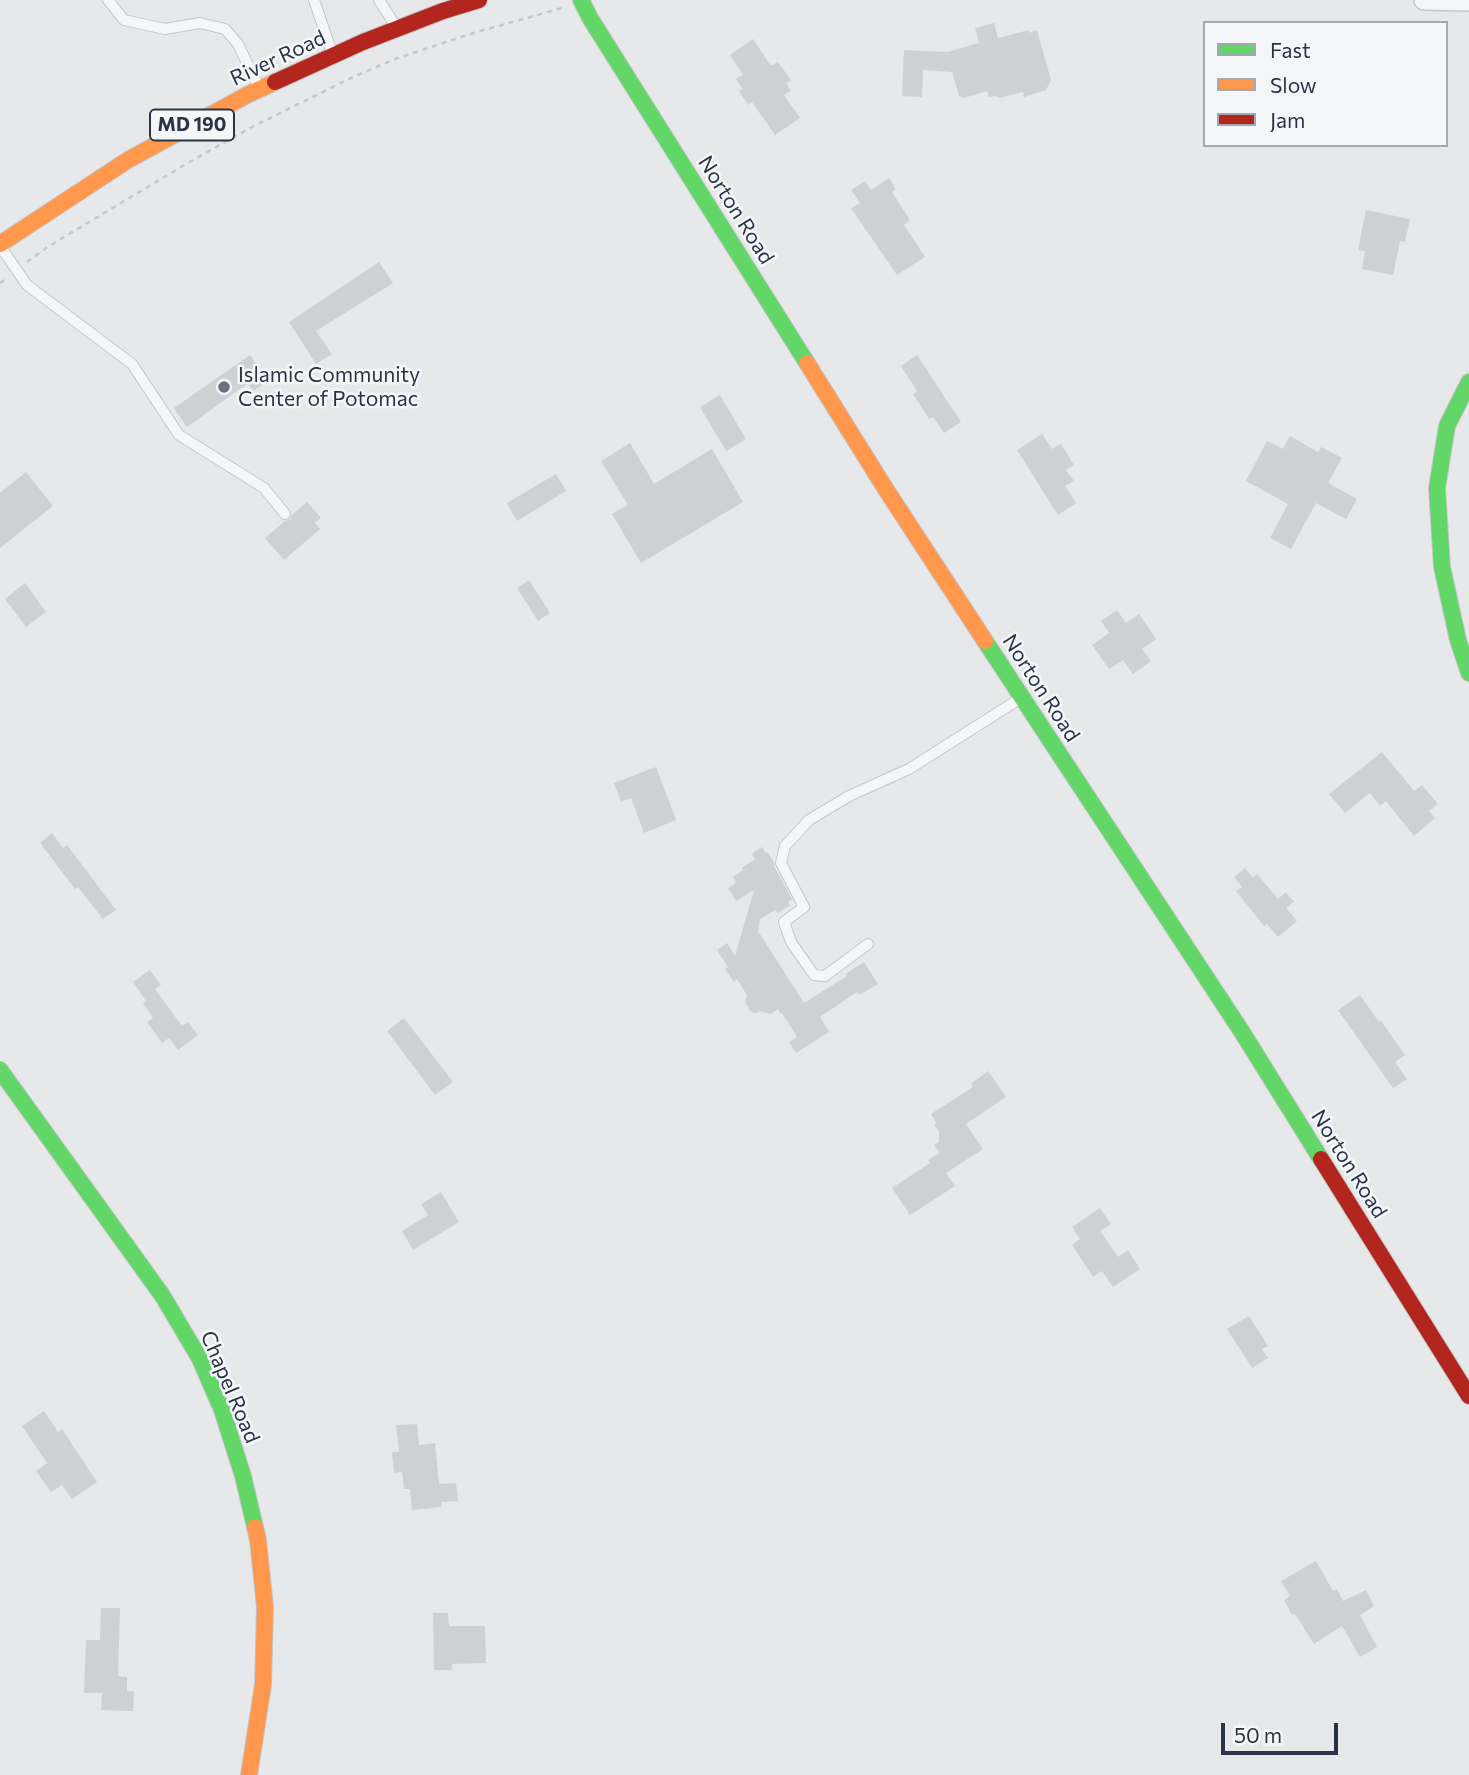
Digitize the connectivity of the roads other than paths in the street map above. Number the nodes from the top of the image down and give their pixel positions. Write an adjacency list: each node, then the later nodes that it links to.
1 (108, 0): 10 (lane)
2 (314, 0): 9 (lane)
3 (379, 0): 8 (lane)
4 (479, 0): 8 (street, River Road / MD 190)
5 (1424, 0): 7 (street)
6 (582, 1): 15 (street, Norton Road)
7 (1469, 1)
8 (397, 29): 9 (street, River Road / MD 190)
9 (333, 55): 10 (street, River Road / MD 190)
10 (260, 89): 11 (street, River Road / MD 190)
11 (0, 245): 13 (lane)
12 (1469, 382): 14 (street)
13 (285, 514)
14 (1469, 673)
15 (1022, 697): 16 (lane); 18 (street, Norton Road)
16 (868, 944)
17 (0, 1070): 19 (street, Chapel Road)
18 (1469, 1396)
19 (249, 1775)

